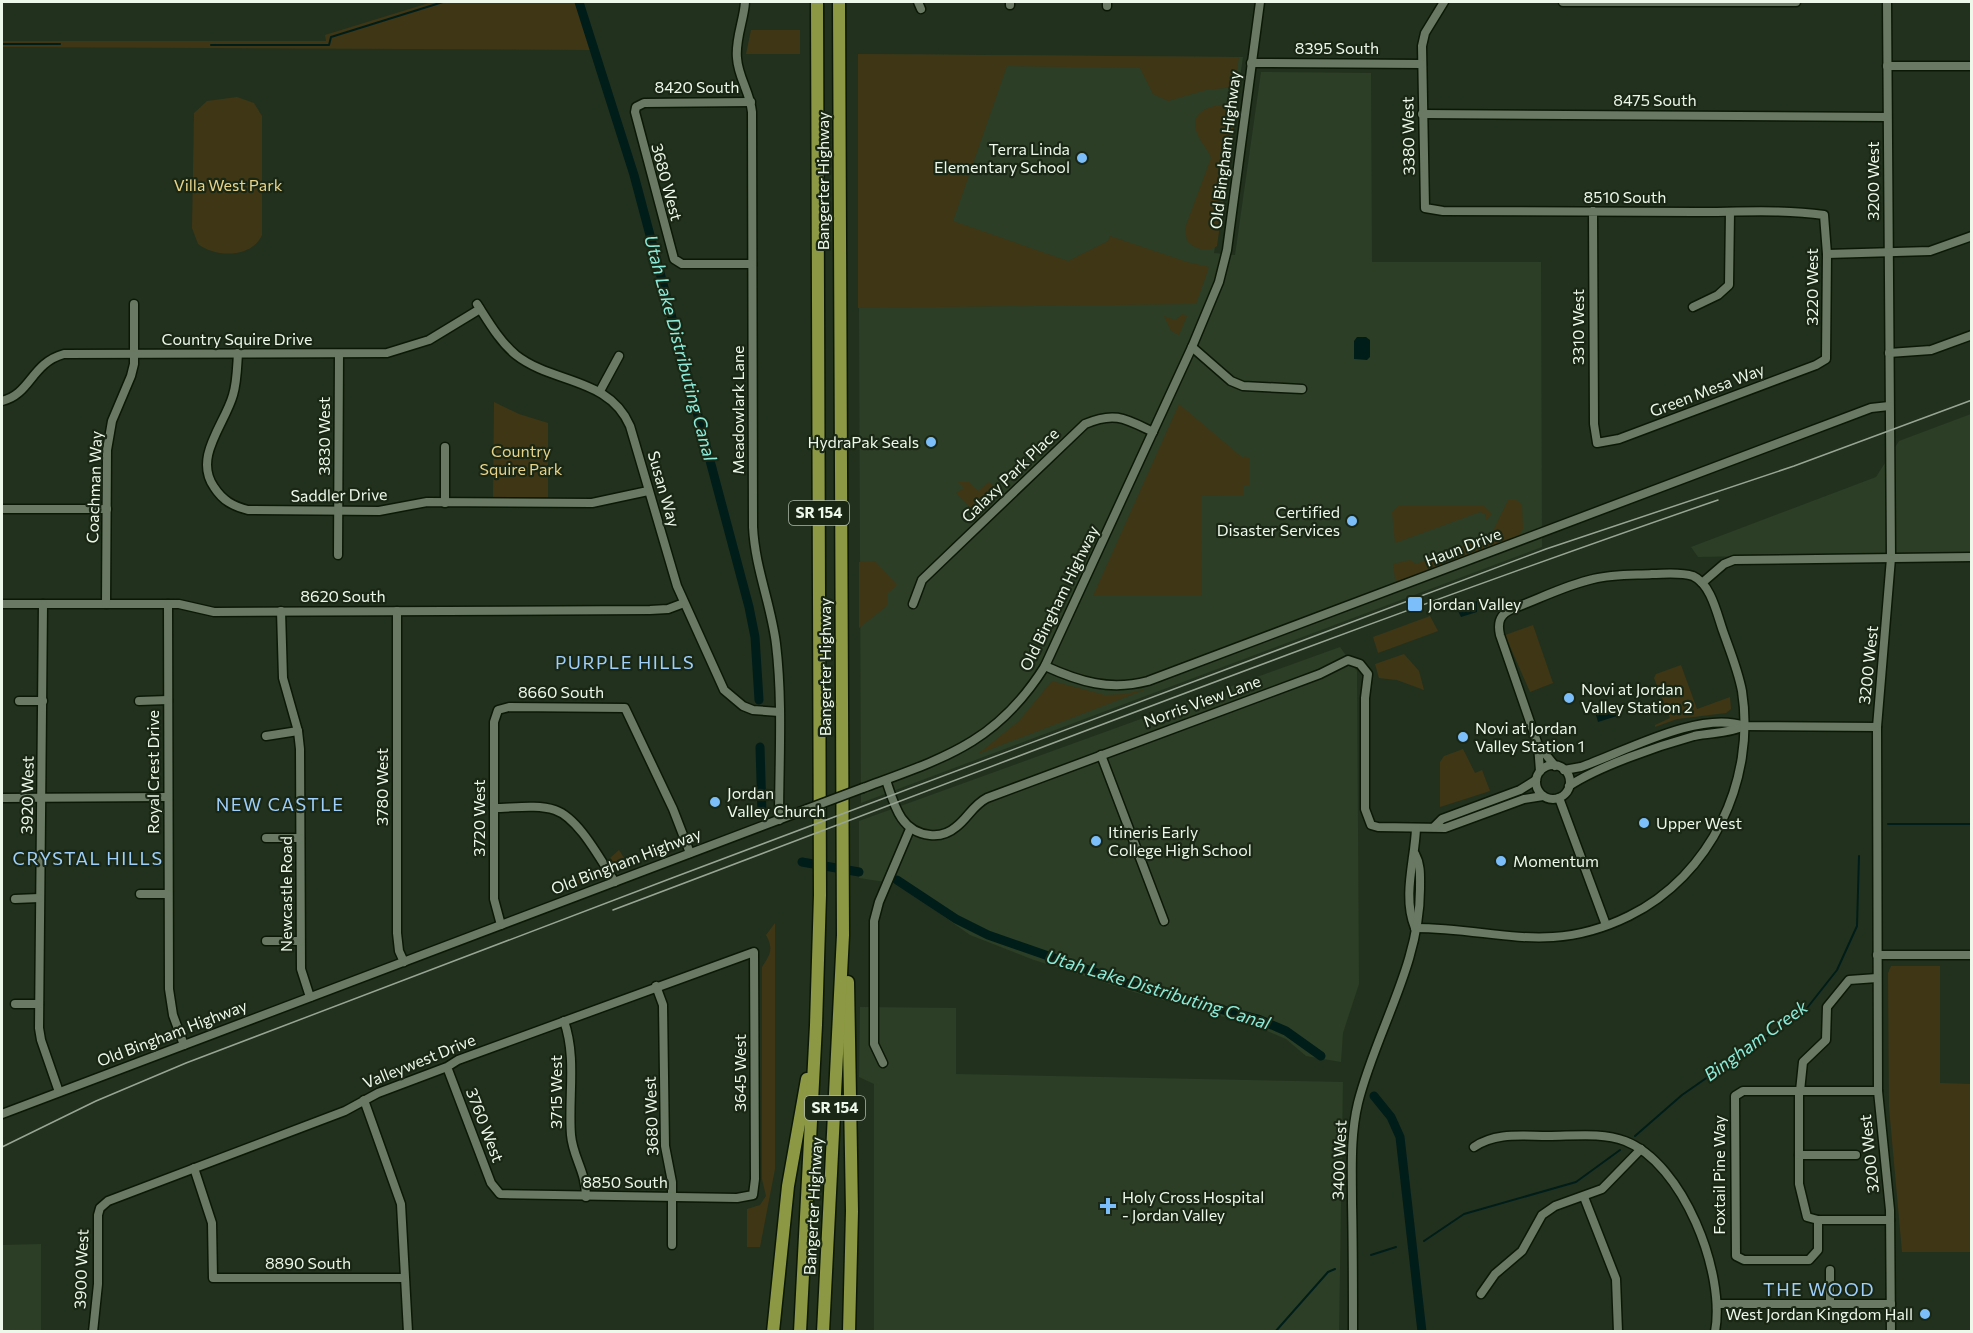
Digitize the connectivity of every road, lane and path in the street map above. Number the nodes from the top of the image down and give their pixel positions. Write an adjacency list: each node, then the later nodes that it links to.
1 (745, 2): 13 (street, Meadowlark Lane)
2 (817, 2): 113 (highway, Bangerter Highway / SR 154)
3 (839, 2): 105 (highway, Bangerter Highway / SR 154)
4 (1260, 2): 9 (street, Old Bingham Highway)
5 (1444, 2): 10 (street, 3380 West)
6 (1563, 2): 7 (street)
7 (1796, 2)
8 (1887, 2): 11 (street, 3200 West)
9 (1251, 63): 10 (street, 8395 South); 29 (street, Old Bingham Highway)
10 (1422, 64): 15 (street, 3380 West)
11 (1887, 66): 12 (street); 16 (street, 3200 West)
12 (1971, 66)
13 (751, 102): 14 (street, 8420 South); 24 (street, Meadowlark Lane)
14 (644, 103): 24 (street, 3680 West)
15 (1422, 114): 16 (street, 8475 South); 17 (street, 3380 West)
16 (1887, 117): 22 (street, 3200 West)
17 (1425, 208): 18 (street, 8510 South)
18 (1593, 211): 19 (street, 8510 South); 41 (street, 3310 West)
19 (1730, 212): 20 (street, 8510 South); 27 (street)
20 (1824, 215): 23 (street, 3220 West)
21 (1971, 236): 22 (street)
22 (1888, 253): 23 (street); 32 (street, 3200 West)
23 (1827, 254): 35 (street, 3220 West)
24 (752, 264): 66 (street, Meadowlark Lane)
25 (134, 303): 30 (street, Coachman Way)
26 (479, 307): 33 (street, Country Squire Drive); 37 (street, Susan Way)
27 (1693, 307)
28 (1971, 335): 32 (street)
29 (1192, 347): 36 (street); 40 (street, Old Bingham Highway)
30 (134, 353): 31 (street, Country Squire Drive); 38 (street, Country Squire Drive); 46 (street, Coachman Way)
31 (238, 353): 33 (street, Country Squire Drive); 47 (street, Saddler Drive)
32 (1889, 353): 39 (street, 3200 West)
33 (339, 354): 47 (street, 3830 West)
34 (619, 356): 37 (street)
35 (1826, 359): 41 (street, Green Mesa Way)
36 (1302, 389)
37 (600, 390): 43 (street, Susan Way)
38 (2, 401)
39 (1889, 406): 50 (street, 3200 West); 60 (street, Haun Drive)
40 (1153, 432): 57 (street, Galaxy Park Place); 60 (street, Old Bingham Highway)
41 (1597, 442)
42 (445, 447): 44 (street)
43 (648, 491): 44 (street, Saddler Drive); 52 (street, Susan Way)
44 (445, 503): 47 (street, Saddler Drive)
45 (2, 509): 46 (street)
46 (107, 509): 55 (street, Coachman Way)
47 (339, 511): 48 (street, 3830 West)
48 (338, 555)
49 (1971, 557): 50 (street)
50 (1891, 558): 51 (street); 68 (street, 3200 West)
51 (1702, 583): 67 (street); 71 (street)
52 (684, 603): 59 (street, 8620 South); 66 (street, Susan Way)
53 (2, 604): 54 (street, 8620 South)
54 (43, 604): 55 (street, 8620 South); 64 (street, 3920 West)
55 (106, 604): 56 (street, 8620 South)
56 (168, 604): 58 (street, 8620 South); 63 (street, Royal Crest Drive)
57 (913, 604)
58 (281, 611): 59 (street, 8620 South); 69 (street, Newcastle Road)
59 (397, 611): 106 (street, 3780 West)
60 (1045, 666): 75 (street, Old Bingham Highway)
61 (19, 700): 64 (street)
62 (138, 700): 63 (street)
63 (168, 700): 79 (street, Royal Crest Drive)
64 (43, 701): 81 (street, 3920 West)
65 (498, 710): 83 (street, 3720 West); 90 (street, 8660 South)
66 (779, 712): 84 (street, Meadowlark Lane)
67 (1744, 726): 68 (street); 73 (street); 77 (street); 98 (street)
68 (1877, 727): 103 (street, 3200 West)
69 (298, 731): 70 (street); 89 (street, Newcastle Road)
70 (266, 736)
71 (1538, 745): 73 (street); 74 (street)
72 (1101, 755): 86 (street, Norris View Lane); 87 (street, Norris View Lane); 96 (street)
73 (1560, 768): 74 (street); 77 (street)
74 (1540, 771): 76 (street)
75 (886, 780): 84 (street, Old Bingham Highway, bridge); 87 (street)
76 (1536, 780): 78 (street); 85 (street)
77 (1569, 786): 82 (street)
78 (1543, 796): 82 (street); 85 (street)
79 (168, 797): 81 (street); 93 (street, Royal Crest Drive)
80 (2, 798): 81 (street)
81 (43, 798): 95 (street, 3920 West)
82 (1559, 798): 98 (street)
83 (494, 808): 91 (street); 97 (street, 3720 West)
84 (779, 820): 90 (street, Old Bingham Highway)
85 (1434, 827): 86 (street)
86 (1416, 828): 99 (street, 3400 West)
87 (910, 829): 115 (street)
88 (266, 838): 89 (street)
89 (300, 838): 101 (street, Newcastle Road)
90 (690, 853): 91 (street, Old Bingham Highway)
91 (615, 882): 97 (street, Old Bingham Highway)
92 (140, 894): 93 (street)
93 (168, 894): 114 (street, Royal Crest Drive)
94 (15, 898): 95 (street)
95 (39, 898): 111 (street, 3920 West)
96 (1164, 921)
97 (501, 925): 106 (street, Old Bingham Highway)
98 (1606, 925): 99 (street)
99 (1415, 928): 148 (street, 3400 West)
100 (266, 941): 101 (street)
101 (300, 941): 109 (street, Newcastle Road)
102 (754, 952): 108 (street, Valleywest Drive); 128 (street, 3645 West)
103 (1877, 955): 104 (street); 107 (street, 3200 West)
104 (1971, 955)
105 (841, 957): 146 (highway, Bangerter Highway / SR 154); 147 (highway)
106 (404, 962): 109 (street, Old Bingham Highway)
107 (1877, 978): 117 (street); 118 (street, 3200 West)
108 (656, 986): 112 (street, Valleywest Drive); 131 (street, 3680 West)
109 (310, 997): 114 (street, Old Bingham Highway)
110 (15, 1004): 111 (street)
111 (39, 1004): 119 (street, 3920 West)
112 (564, 1021): 116 (street, Valleywest Drive); 129 (street, 3715 West)
113 (816, 1025): 144 (highway); 145 (highway, Bangerter Highway / SR 154)
114 (184, 1045): 119 (street, Old Bingham Highway)
115 (884, 1063)
116 (447, 1067): 120 (street, Valleywest Drive); 127 (street, 3760 West)
117 (1799, 1091): 118 (street); 124 (street); 133 (street, Foxtail Pine Way)
118 (1878, 1091): 134 (street, 3200 West)
119 (59, 1092): 121 (street, Old Bingham Highway)
120 (364, 1100): 126 (street, Valleywest Drive); 137 (street)
121 (2, 1114)
122 (1474, 1147): 123 (street)
123 (1641, 1149): 130 (street); 139 (street)
124 (1799, 1155): 125 (street); 133 (street)
125 (1856, 1155)
126 (194, 1168): 132 (street, Valleywest Drive); 137 (street, 8890 South)
127 (497, 1192): 129 (street, 8850 South)
128 (753, 1195): 131 (street, 8850 South)
129 (586, 1197): 131 (street, 8850 South)
130 (1584, 1197): 138 (street); 149 (street)
131 (672, 1198): 135 (street, 3680 West)
132 (100, 1208): 142 (street, 3900 West)
133 (1818, 1220): 134 (street)
134 (1890, 1220): 141 (street, 3200 West)
135 (672, 1245)
136 (1830, 1270): 140 (street)
137 (404, 1278): 143 (street)
138 (1481, 1294)
139 (1718, 1304): 140 (street); 150 (street)
140 (1830, 1304): 141 (street)
141 (1891, 1304): 151 (street, 3200 West)
142 (93, 1332)
143 (408, 1332)
144 (773, 1332)
145 (800, 1332)
146 (823, 1332)
147 (849, 1332)
148 (1353, 1332)
149 (1618, 1332)
150 (1715, 1332)
151 (1891, 1332)

